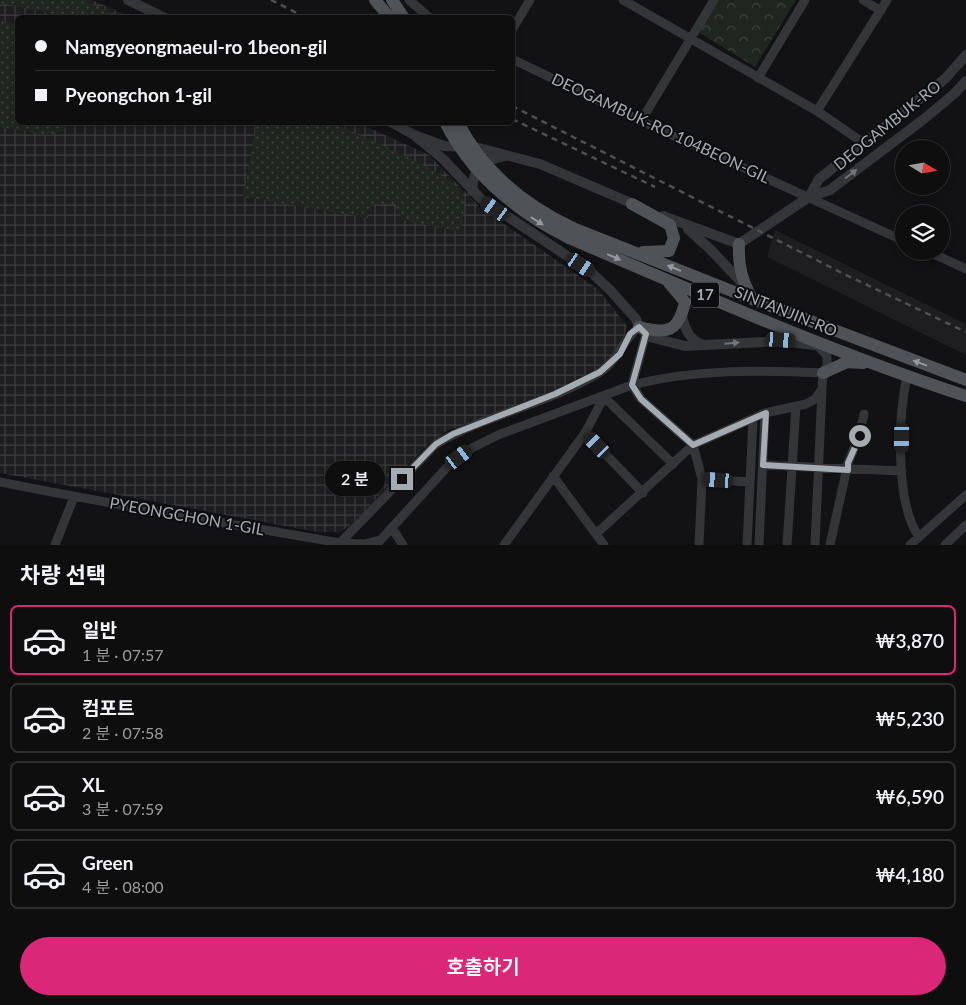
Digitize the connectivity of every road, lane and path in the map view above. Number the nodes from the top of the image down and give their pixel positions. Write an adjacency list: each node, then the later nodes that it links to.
1 (128, 0): 12 (street)
2 (375, 0): 13 (main road)
3 (392, 0): 14 (main road)
4 (409, 0): 15 (street)
5 (530, 0): 16 (street)
6 (623, 0): 17 (street)
7 (714, 0): 17 (street)
8 (805, 0): 20 (street)
9 (864, 0): 11 (street)
10 (887, 0): 11 (street)
11 (881, 11): 22 (street)
12 (159, 15)
13 (388, 15)
14 (402, 15)
15 (426, 15)
16 (515, 25)
17 (691, 38): 20 (street); 23 (street)
18 (966, 55): 28 (street, DEOGAMBUK-RO)
19 (515, 60): 23 (street, DEOGAMBUK-RO 104BEON-GIL)
20 (758, 78): 22 (street)
21 (966, 81): 33 (street, DEOGAMBUK-RO, one-way to 21)
22 (817, 111): 28 (street)
23 (641, 121): 33 (street, DEOGAMBUK-RO 104BEON-GIL)
24 (396, 125): 27 (street)
25 (447, 125): 36 (main road, 17, one-way to 36, bridge)
26 (460, 125): 36 (main road, 17, bridge)
27 (414, 135): 29 (street); 31 (street)
28 (865, 144): 33 (street, DEOGAMBUK-RO)
29 (478, 148): 30 (street); 31 (street)
30 (506, 156): 32 (street); 34 (street)
31 (453, 168): 32 (street)
32 (472, 191): 46 (street)
33 (809, 197): 37 (street, DEOGAMBUK-RO 104BEON-GIL); 38 (street, DEOGAMBUK-RO)
34 (632, 204): 35 (street); 39 (main road)
35 (682, 224): 38 (street); 43 (street)
36 (571, 233): 39 (main road, SINTANJIN-RO / 17); 42 (main road, SINTANJIN-RO / 17, one-way to 42)
37 (895, 237)
38 (739, 244): 43 (main road)
39 (628, 250): 44 (main road, SINTANJIN-RO / 17, one-way to 39)
40 (950, 259): 41 (street)
41 (965, 265)
42 (665, 279): 45 (main road); 49 (main road, SINTANJIN-RO / 17)
43 (746, 287): 44 (main road)
44 (752, 299): 53 (main road, SINTANJIN-RO / 17, one-way to 44)
45 (682, 316): 46 (main road); 47 (street)
46 (645, 333): 47 (street); 54 (street); 81 (street)
47 (707, 345): 48 (street, one-way to 48)
48 (817, 345): 49 (street); 51 (street)
49 (843, 351): 50 (main road, SINTANJIN-RO / 17)
50 (872, 363): 51 (main road); 52 (main road, SINTANJIN-RO / 17)
51 (823, 373): 54 (street); 55 (street)
52 (907, 376): 56 (main road, SINTANJIN-RO / 17); 69 (street)
53 (966, 380)
54 (632, 385): 57 (street); 63 (street)
55 (822, 389): 58 (street); 67 (street)
56 (966, 396)
57 (604, 397): 62 (street); 64 (street); 78 (street)
58 (796, 406): 59 (street); 66 (street)
59 (766, 413): 61 (street); 65 (street)
60 (864, 414): 68 (street)
61 (753, 419): 63 (street); 73 (street)
62 (585, 433): 70 (street); 74 (street)
63 (693, 445): 64 (street); 71 (street)
64 (673, 464): 74 (street)
65 (763, 465): 66 (street); 89 (street)
66 (792, 467): 67 (street); 90 (street)
67 (820, 468): 68 (street); 91 (street)
68 (848, 470): 69 (street); 92 (street)
69 (902, 471): 80 (street)
70 (553, 476): 79 (street); 85 (street)
71 (702, 479): 73 (street); 87 (street)
72 (0, 482): 76 (street, PYEONGCHON 1-GIL)
73 (750, 482): 88 (street)
74 (642, 493): 79 (street)
75 (966, 495): 80 (street)
76 (74, 497): 81 (street, PYEONGCHON 1-GIL); 83 (street)
77 (966, 525): 94 (street)
78 (392, 528): 82 (street); 84 (street)
79 (597, 533): 86 (street)
80 (919, 537): 93 (street)
81 (340, 543): 82 (street, PYEONGCHON 1-GIL)
82 (378, 543)
83 (55, 545)
84 (403, 545)
85 (504, 545)
86 (604, 545)
87 (699, 545)
88 (747, 545)
89 (759, 545)
90 (787, 545)
91 (814, 545)
92 (830, 545)
93 (910, 545)
94 (945, 545)

